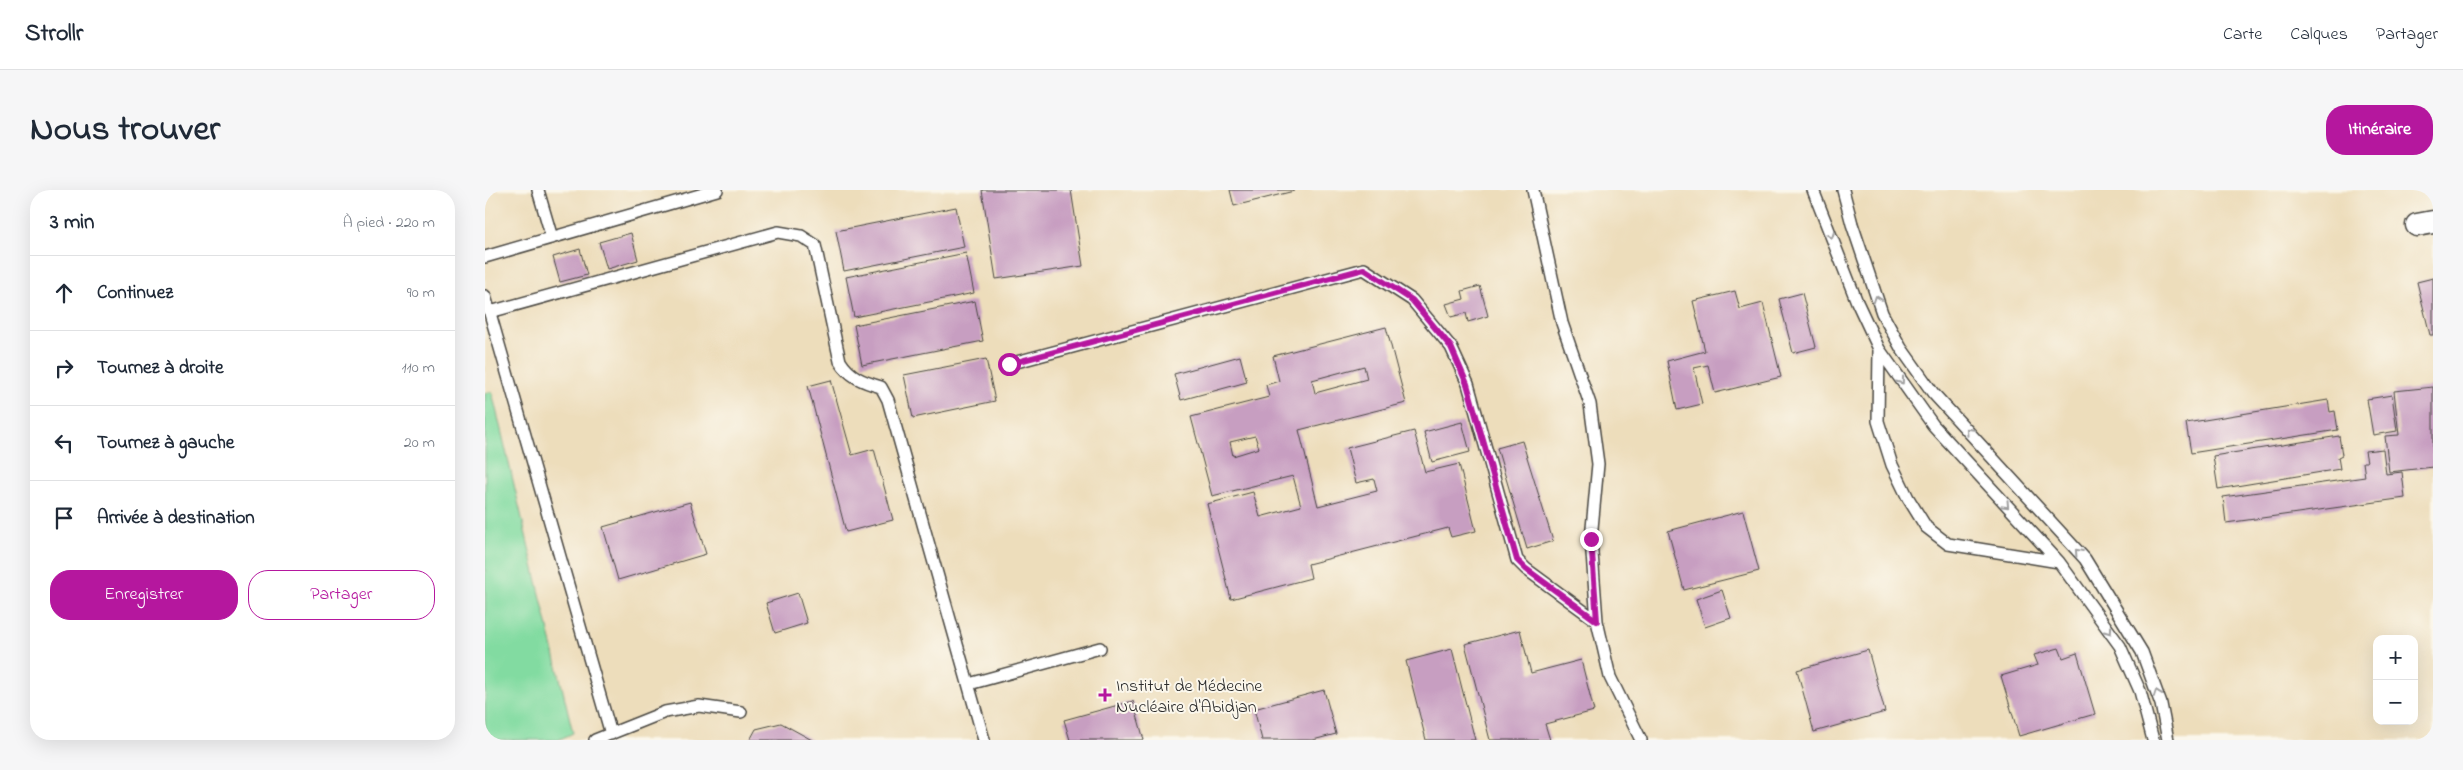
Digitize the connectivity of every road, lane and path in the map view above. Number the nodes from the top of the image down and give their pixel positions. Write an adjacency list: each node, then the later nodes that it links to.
1 (538, 190): 6 (lane)
2 (717, 190): 6 (lane)
3 (1533, 190): 13 (lane)
4 (1813, 190): 10 (lane, one-way to 10)
5 (1843, 190): 22 (lane, one-way to 5)
6 (552, 238): 7 (lane)
7 (485, 257)
8 (485, 296): 9 (lane)
9 (490, 312): 15 (lane); 17 (lane)
10 (1879, 349): 12 (lane, one-way to 12); 12 (lane)
11 (1009, 364): 13 (lane)
12 (2059, 562): 21 (lane, one-way to 21)
13 (1597, 621): 20 (lane)
14 (1100, 648): 15 (lane)
15 (969, 684): 19 (lane)
16 (741, 712): 17 (lane)
17 (611, 734): 18 (lane)
18 (595, 740)
19 (984, 740)
20 (1641, 740)
21 (2153, 740)
22 (2168, 740)

